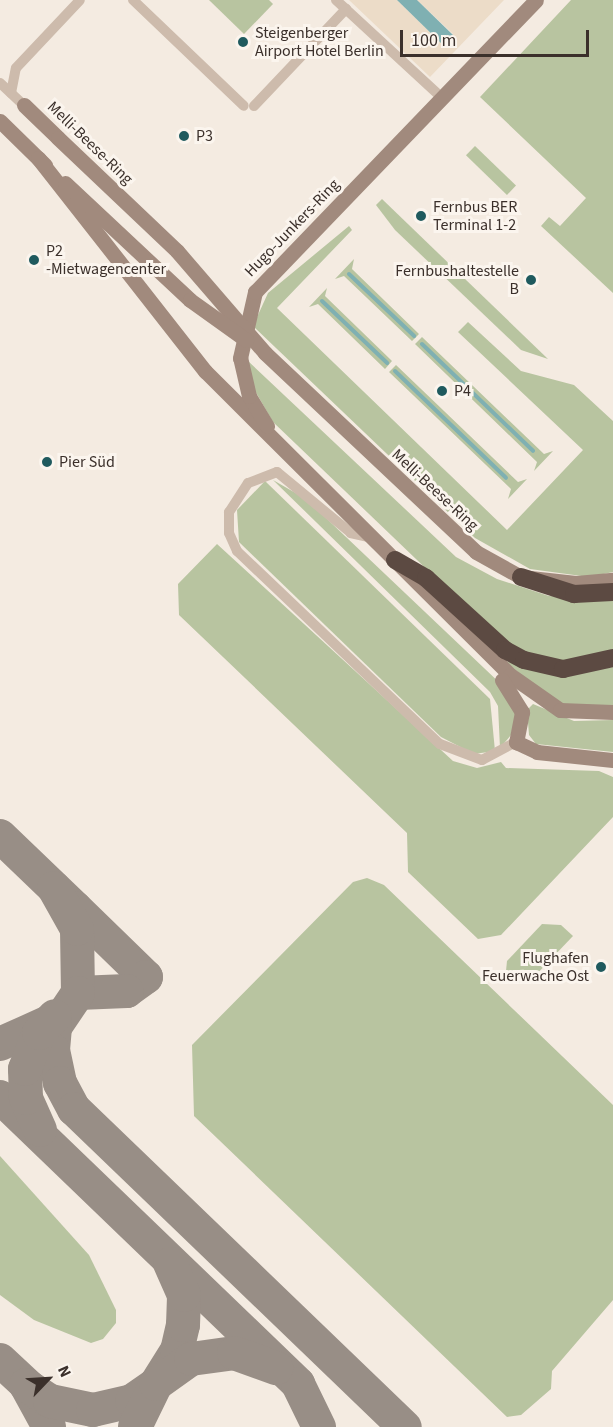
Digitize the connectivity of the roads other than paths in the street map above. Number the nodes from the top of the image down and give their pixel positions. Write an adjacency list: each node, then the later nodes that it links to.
1 (80, 0): 7 (street)
2 (133, 0): 5 (street)
3 (336, 0): 5 (street)
4 (536, 0): 8 (street, Hugo-Junkers-Ring)
5 (346, 9): 8 (street)
6 (0, 83): 7 (street, Melli-Beese-Ring)
7 (11, 93): 9 (street, Melli-Beese-Ring)
8 (441, 97): 13 (street, Hugo-Junkers-Ring)
9 (24, 105): 12 (street, Melli-Beese-Ring, bridge)
10 (0, 121): 11 (street, Melli-Beese-Ring)
11 (38, 158): 12 (street, Melli-Beese-Ring, bridge); 13 (street, Hugo-Junkers-Ring)
12 (265, 353): 15 (street, Melli-Beese-Ring)
13 (373, 538): 14 (street, Hugo-Junkers-Ring); 20 (street, Hugo-Junkers-Ring)
14 (395, 560): 18 (highway); 19 (street, Hugo-Junkers-Ring); 20 (street)
15 (521, 577): 16 (street, Melli-Beese-Ring); 17 (highway)
16 (613, 580)
17 (613, 592)
18 (613, 658)
19 (613, 712)
20 (516, 742): 21 (street)
21 (613, 760)

